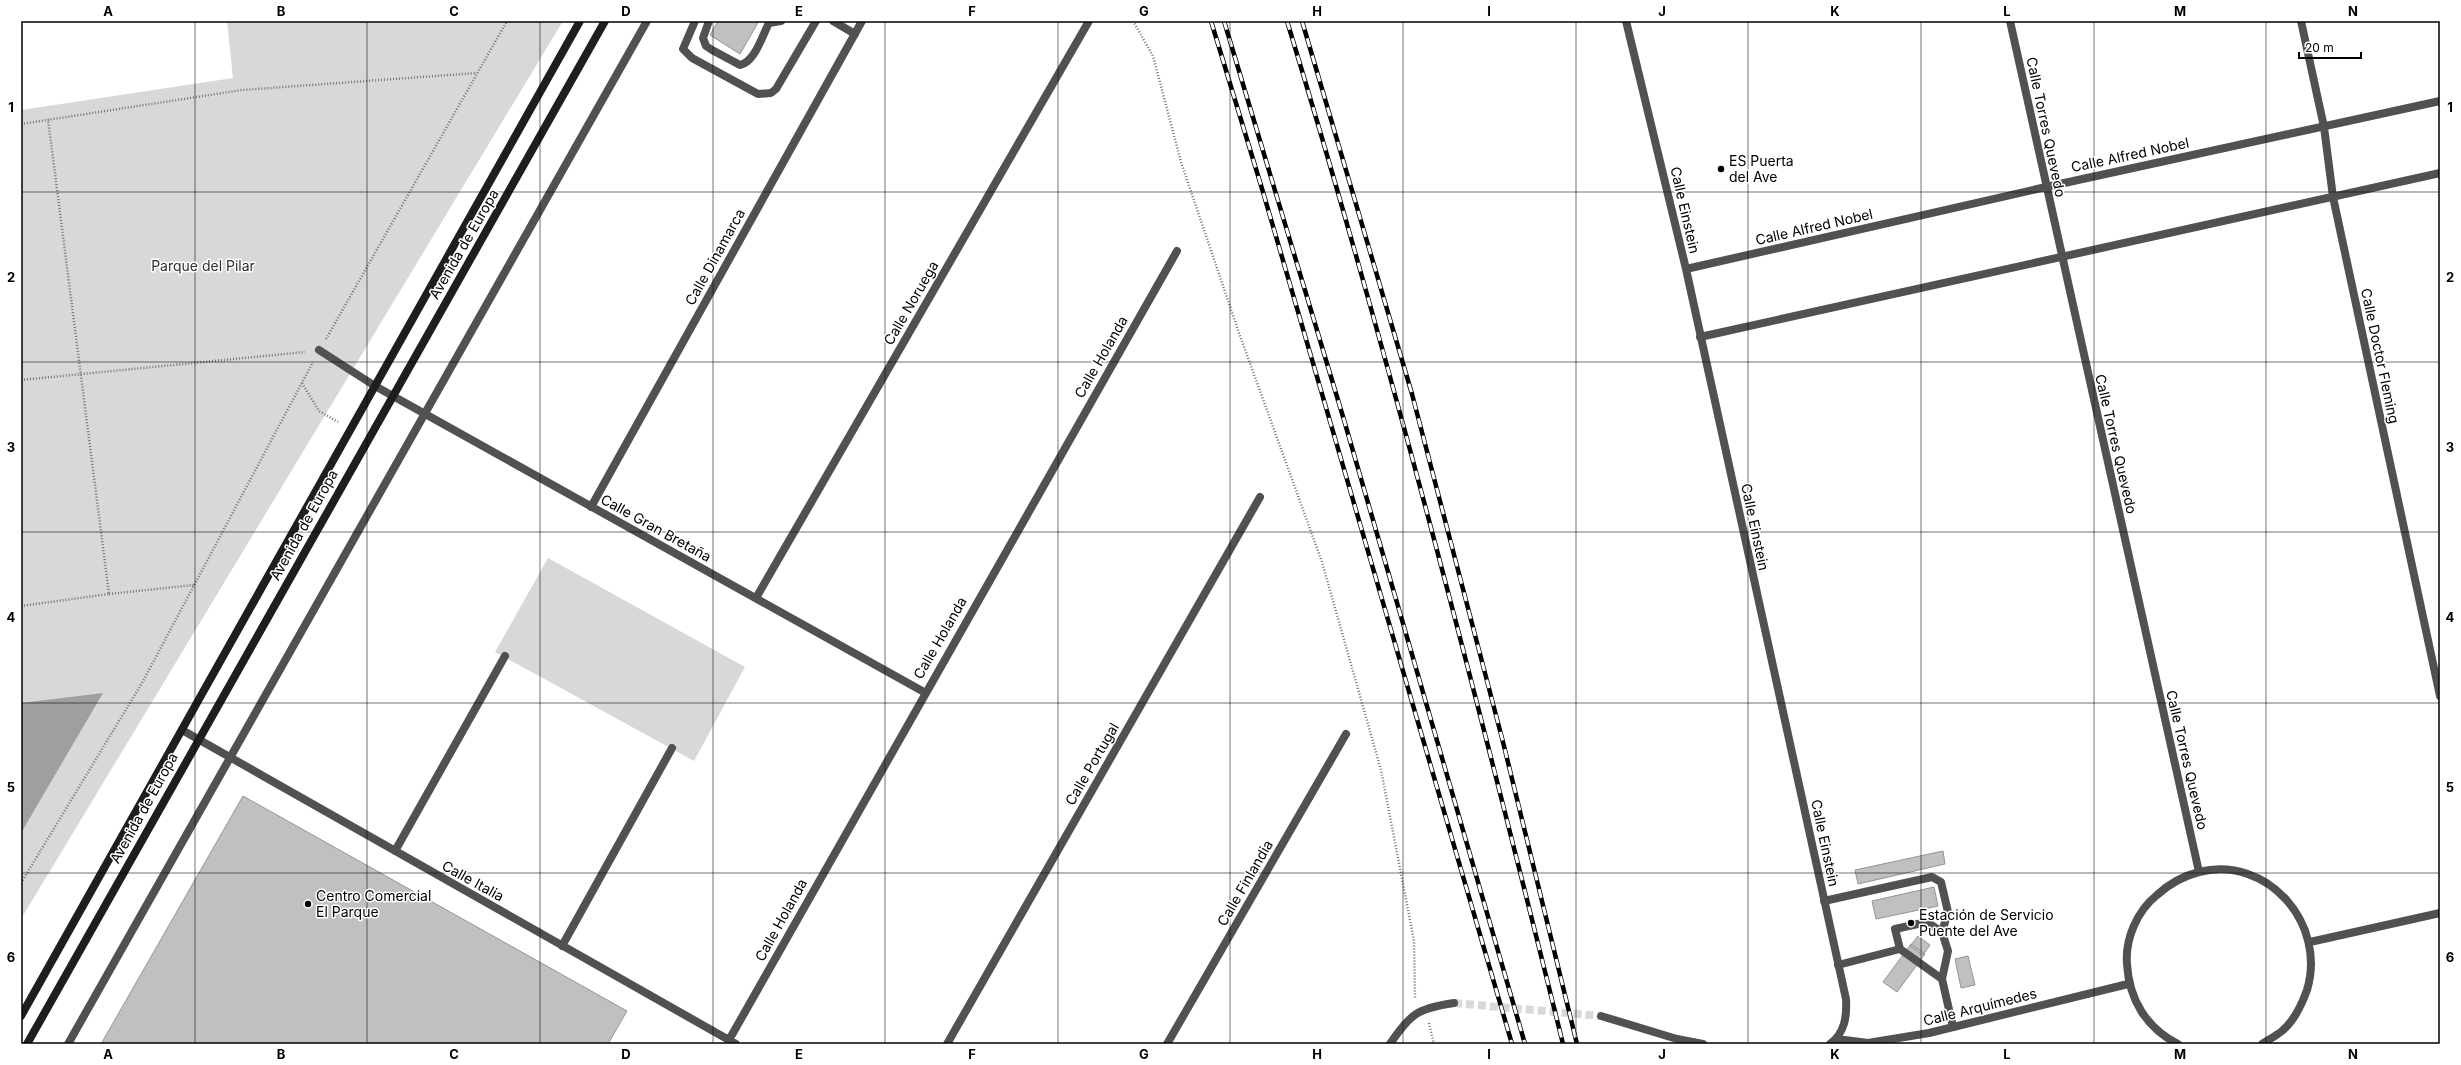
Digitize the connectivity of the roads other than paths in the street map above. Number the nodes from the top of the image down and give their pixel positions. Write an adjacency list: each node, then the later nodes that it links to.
1 (580, 21): 25 (main road, Avenida de Europa)
2 (605, 21): 26 (main road, Avenida de Europa)
3 (647, 21): 27 (street)
4 (695, 21): 7 (street)
5 (708, 21): 6 (street)
6 (781, 21)
7 (816, 21)
8 (833, 21): 14 (street)
9 (862, 21): 14 (street, Calle Dinamarca)
10 (1089, 21): 30 (street, Calle Noruega)
11 (1626, 21): 22 (street, Calle Einstein)
12 (2010, 21): 18 (street, Calle Torres Quevedo)
13 (2301, 21): 16 (street, Calle Doctor Fleming)
14 (855, 34): 29 (street, Calle Dinamarca)
15 (2440, 101): 16 (street, Calle Alfred Nobel)
16 (2324, 127): 18 (street, Calle Alfred Nobel); 19 (street, Calle Doctor Fleming)
17 (2440, 172): 19 (street)
18 (2046, 187): 21 (street, Calle Torres Quevedo); 22 (street, Calle Alfred Nobel)
19 (2333, 197): 21 (street); 33 (street, Calle Doctor Fleming)
20 (1177, 250): 32 (street, Calle Holanda)
21 (2060, 257): 23 (street); 40 (street, Calle Torres Quevedo)
22 (1686, 270): 23 (street, Calle Einstein)
23 (1700, 337): 41 (street, Calle Einstein)
24 (319, 350): 25 (street, Calle Gran Bretaña)
25 (375, 386): 26 (street, Calle Gran Bretaña); 34 (main road, Avenida de Europa)
26 (393, 396): 27 (street, Calle Gran Bretaña); 36 (main road, Avenida de Europa)
27 (424, 413): 29 (street, Calle Gran Bretaña); 38 (street)
28 (1260, 497): 60 (street, Calle Portugal)
29 (591, 507): 30 (street, Calle Gran Bretaña)
30 (756, 598): 32 (street, Calle Gran Bretaña)
31 (505, 656): 39 (street)
32 (924, 692): 56 (street, Calle Holanda)
33 (2440, 696)
34 (182, 730): 36 (street, Calle Italia); 51 (main road, Avenida de Europa)
35 (1346, 734): 61 (street, Calle Finlandia)
36 (198, 740): 38 (street, Calle Italia); 57 (main road, Avenida de Europa)
37 (672, 748): 45 (street)
38 (230, 758): 39 (street, Calle Italia); 58 (street)
39 (395, 852): 45 (street, Calle Italia)
40 (2199, 872): 44 (street); 49 (street)
41 (1824, 901): 43 (street); 47 (street, Calle Einstein)
42 (2440, 913): 44 (street)
43 (1942, 932): 46 (street); 48 (street)
44 (2310, 942): 67 (street)
45 (562, 946): 56 (street, Calle Italia)
46 (1900, 949): 47 (street); 48 (street)
47 (1838, 965): 55 (street, Calle Einstein)
48 (1942, 979): 53 (street)
49 (2128, 984): 53 (street, Calle Arquímedes); 66 (street)
50 (1454, 1003): 62 (street)
51 (21, 1016)
52 (1601, 1016): 54 (street)
53 (1953, 1027): 55 (street, Calle Arquímedes)
54 (1677, 1039): 63 (street); 64 (street)
55 (1837, 1039): 65 (street)
56 (729, 1040): 59 (street, Calle Italia)
57 (27, 1044)
58 (68, 1044)
59 (736, 1044)
60 (947, 1044)
61 (1167, 1044)
62 (1390, 1044)
63 (1688, 1044)
64 (1703, 1044)
65 (1830, 1044)
66 (2178, 1044)
67 (2262, 1044)

